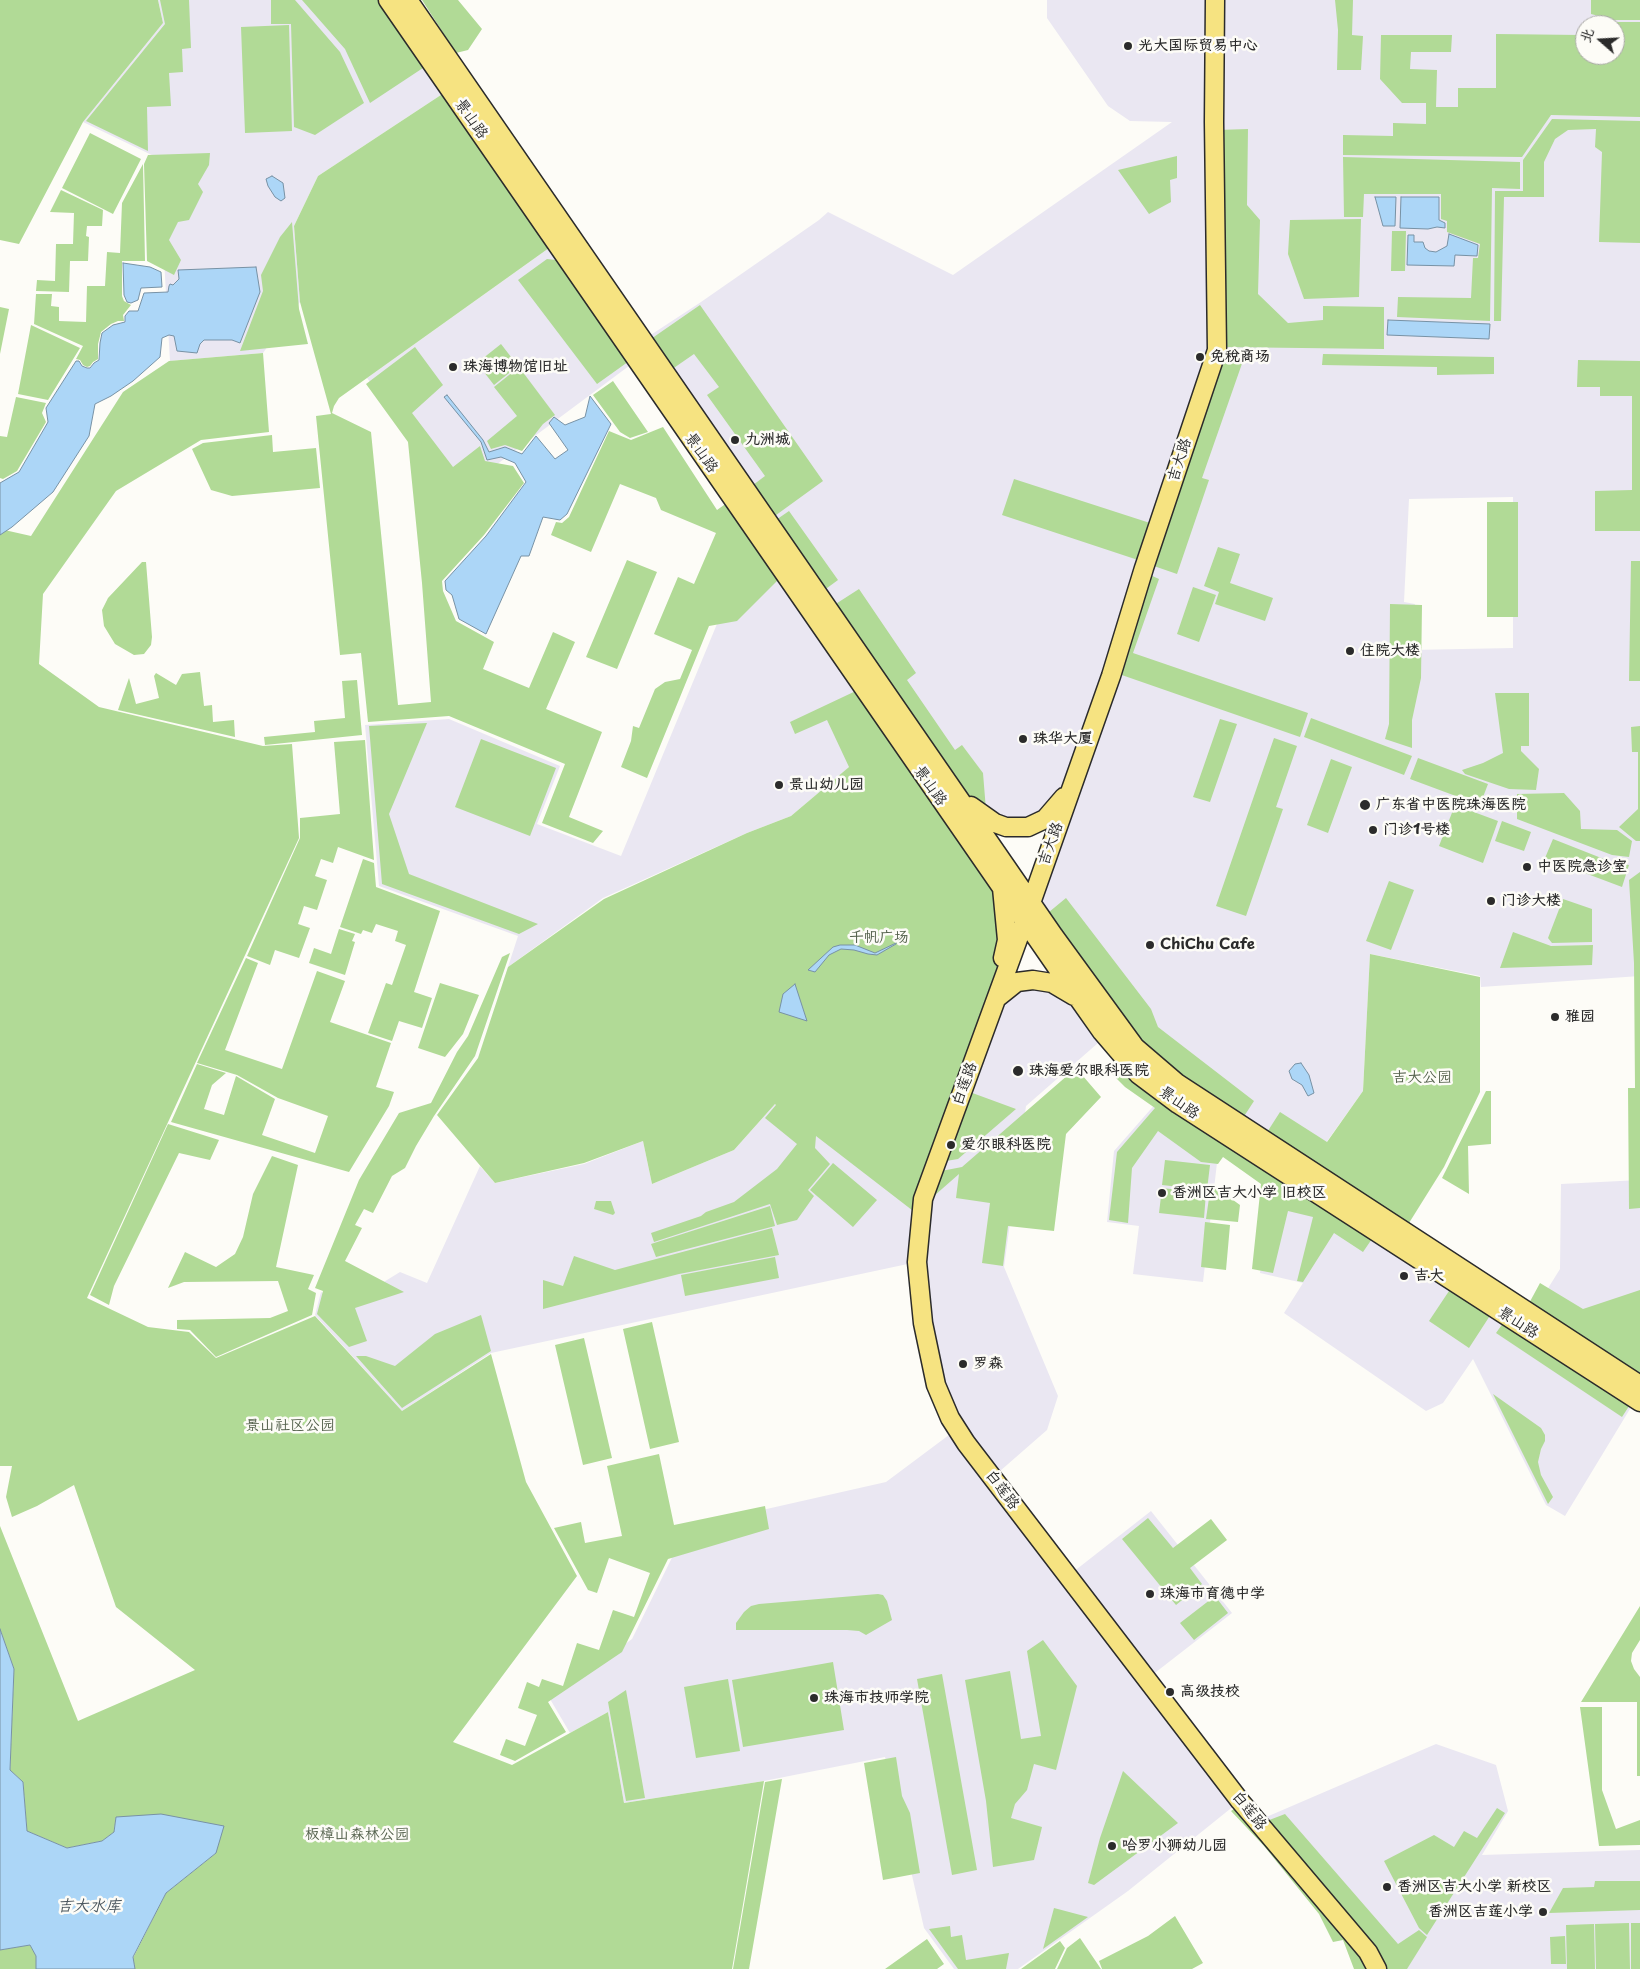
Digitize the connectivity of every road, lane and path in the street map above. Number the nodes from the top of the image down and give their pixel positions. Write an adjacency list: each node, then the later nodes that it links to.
1 (388, 0): 6 (main road, 景山路)
2 (408, 0): 5 (main road, 景山路)
3 (1215, 0): 4 (main road, 吉大路)
4 (1073, 784): 5 (main road); 7 (main road, 吉大路)
5 (958, 795): 7 (main road, 景山路)
6 (1002, 888): 8 (main road, 景山路); 9 (main road)
7 (1031, 902): 8 (main road, 吉大路); 11 (main road, 景山路)
8 (1025, 920): 9 (main road, 白莲路); 10 (main road, 景山路)
9 (996, 998): 10 (main road); 13 (main road, 白莲路)
10 (1078, 998): 12 (main road, 景山路)
11 (1640, 1385)
12 (1640, 1402)
13 (1377, 1969)

